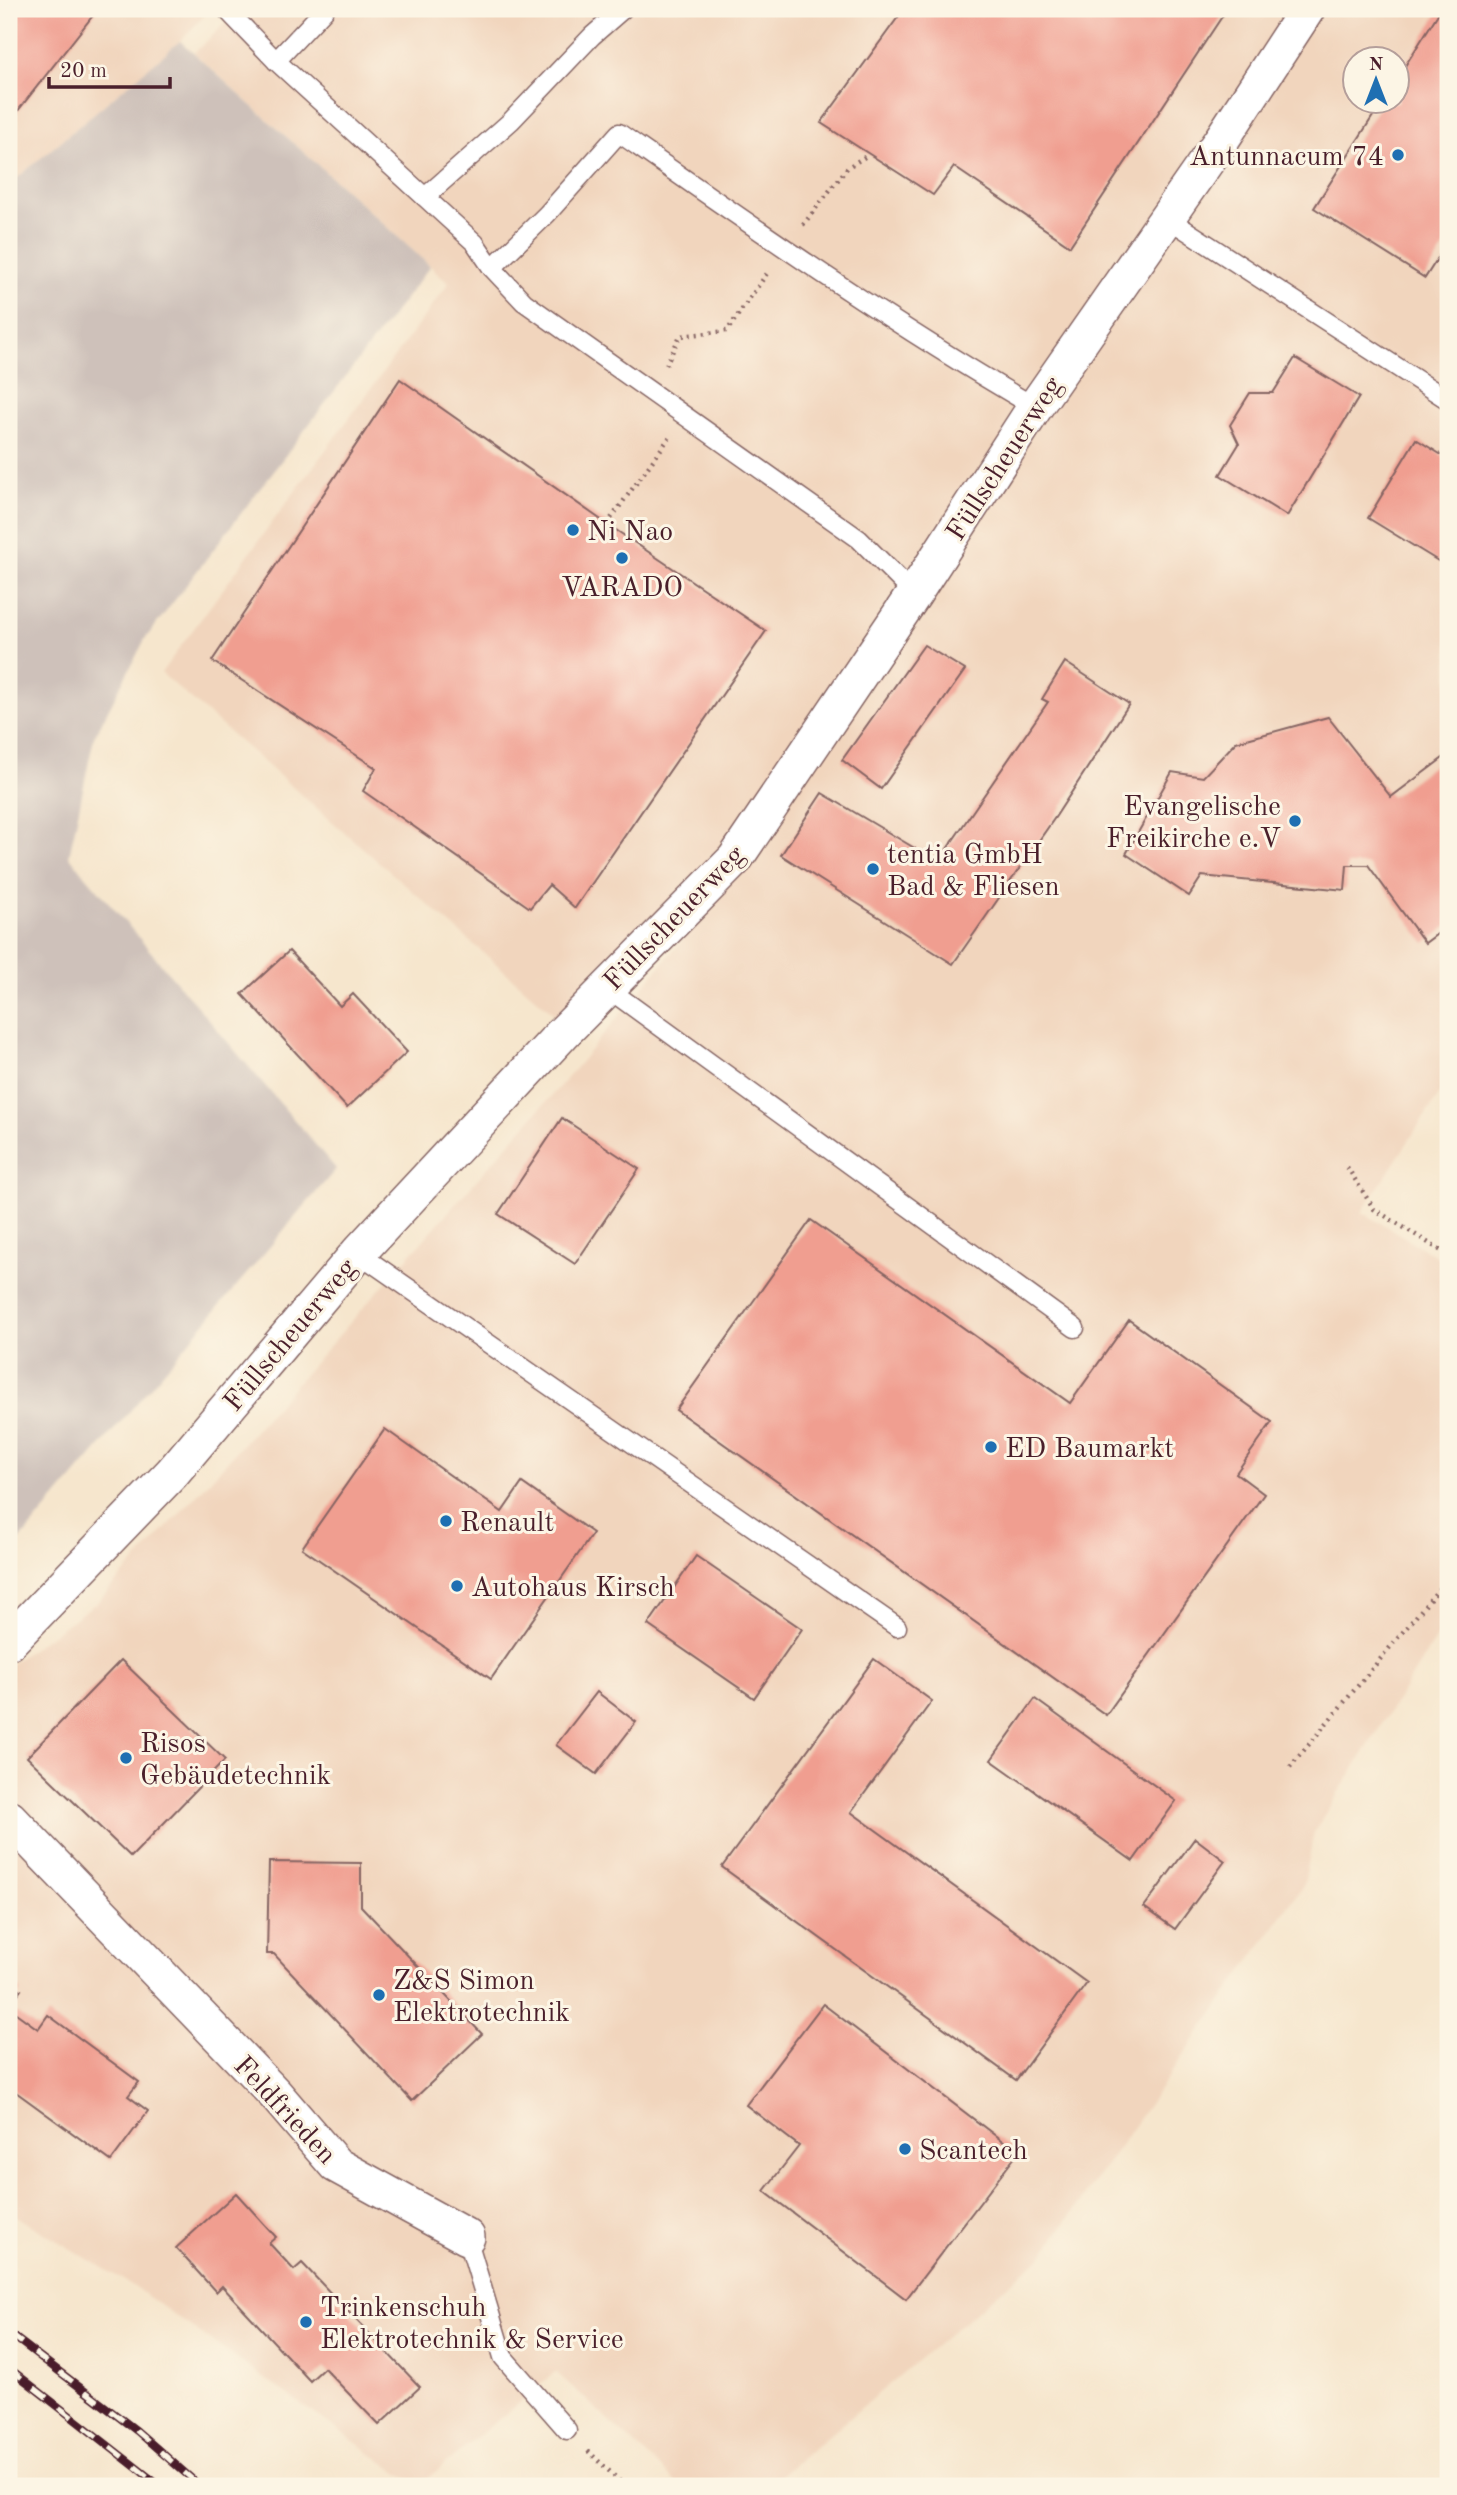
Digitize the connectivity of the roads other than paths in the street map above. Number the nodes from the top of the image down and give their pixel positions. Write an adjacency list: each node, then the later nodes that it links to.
1 (226, 9): 5 (lane)
2 (326, 9): 5 (lane)
3 (624, 9): 6 (lane)
4 (1307, 9): 7 (street, Füllscheuerweg)
5 (276, 61): 6 (lane)
6 (425, 197): 8 (lane)
7 (1167, 218): 9 (lane); 10 (street, Füllscheuerweg)
8 (492, 268): 10 (lane); 11 (lane)
9 (1448, 400)
10 (1035, 407): 11 (street, Füllscheuerweg)
11 (914, 594): 12 (street, Füllscheuerweg)
12 (607, 988): 13 (street, Füllscheuerweg); 14 (lane)
13 (358, 1253): 15 (lane); 16 (street, Füllscheuerweg)
14 (1075, 1328)
15 (897, 1627)
16 (9, 1642)
17 (9, 1818): 18 (street, Feldfrieden)
18 (467, 2237): 19 (lane, Feldfrieden)
19 (567, 2430)

